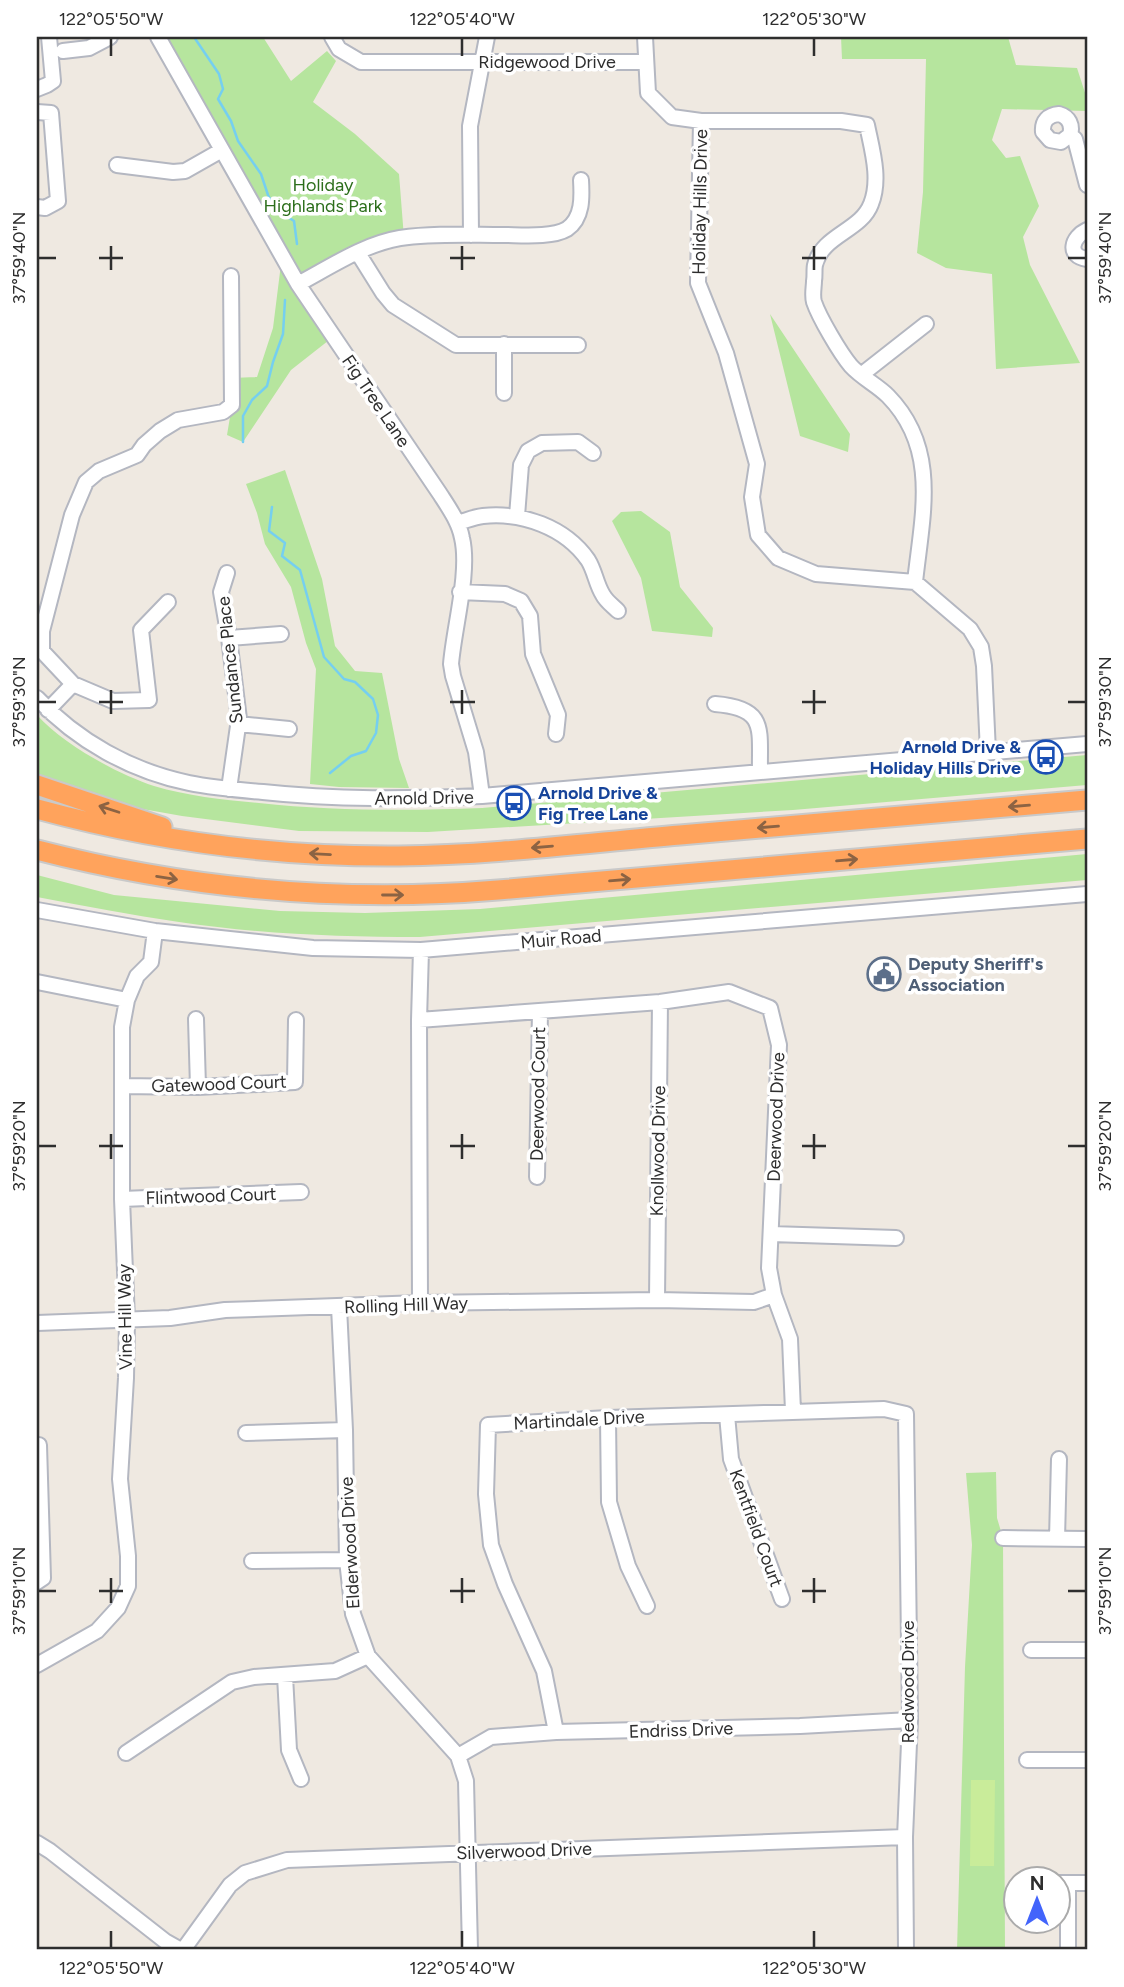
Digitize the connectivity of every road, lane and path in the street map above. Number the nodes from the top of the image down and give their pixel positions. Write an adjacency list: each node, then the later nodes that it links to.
1 (49, 37): 10 (street)
2 (110, 37): 7 (street)
3 (158, 37): 14 (street, Fig Tree Lane)
4 (332, 37): 9 (street, Ridgewood Drive)
5 (487, 37): 9 (street)
6 (645, 37): 8 (street)
7 (63, 51)
8 (646, 62): 9 (street, Ridgewood Drive); 12 (street)
9 (483, 63): 20 (street)
10 (37, 89)
11 (37, 112): 18 (street)
12 (701, 121): 28 (street, Holiday Hills Drive); 34 (street, Holiday Hills Drive)
13 (1069, 135): 17 (street)
14 (222, 150): 15 (street); 24 (street, Fig Tree Lane)
15 (117, 164)
16 (581, 180): 20 (street)
17 (1087, 185)
18 (37, 207)
19 (1087, 230): 22 (street)
20 (471, 235): 21 (street)
21 (358, 253): 24 (street); 26 (street)
22 (1087, 259)
23 (231, 276): 40 (street)
24 (298, 284): 32 (street, Fig Tree Lane)
25 (926, 324): 28 (street)
26 (504, 345): 27 (street); 29 (street)
27 (578, 345)
28 (861, 375): 34 (street, Holiday Hills Drive)
29 (504, 393)
30 (593, 453): 31 (street)
31 (517, 516): 32 (street); 37 (street)
32 (457, 523): 35 (street, Fig Tree Lane)
33 (227, 573): 39 (street, Sundance Place)
34 (915, 582): 48 (street)
35 (460, 592): 46 (street); 52 (street, Fig Tree Lane)
36 (168, 603): 40 (street)
37 (618, 611)
38 (281, 634): 39 (street)
39 (229, 638): 44 (street, Sundance Place)
40 (73, 684): 43 (street)
41 (37, 698): 43 (street, Arnold Drive)
42 (715, 704): 49 (street)
43 (48, 710): 51 (street, Arnold Drive)
44 (238, 724): 45 (street); 51 (street, Sundance Place)
45 (289, 729)
46 (556, 734)
47 (1087, 744): 48 (street, Arnold Drive)
48 (988, 752): 49 (street, Arnold Drive)
49 (760, 772): 52 (street, Arnold Drive)
50 (37, 785): 56 (highway, one-way to 50)
51 (229, 789): 52 (street, Arnold Drive)
52 (482, 796)
53 (1087, 800): 56 (highway, one-way to 56)
54 (37, 809): 56 (highway)
55 (1087, 839): 59 (highway, one-way to 55)
56 (195, 842)
57 (37, 850): 59 (highway)
58 (37, 864): 59 (highway)
59 (100, 865)
60 (1087, 894): 63 (street, Muir Road)
61 (37, 910): 62 (street, Muir Road)
62 (155, 931): 63 (street, Muir Road); 65 (street, Vine Hill Way)
63 (421, 950): 70 (street)
64 (37, 982): 65 (street)
65 (127, 1000): 71 (street, Vine Hill Way)
66 (660, 1002): 67 (street, Deerwood Drive); 76 (street, Deerwood Drive); 79 (street, Knollwood Drive)
67 (540, 1012): 70 (street, Deerwood Drive); 73 (street, Deerwood Court)
68 (197, 1019): 72 (street)
69 (296, 1020): 72 (street, Gatewood Court)
70 (419, 1020): 80 (street)
71 (122, 1086): 72 (street, Gatewood Court); 75 (street, Vine Hill Way)
72 (198, 1087)
73 (537, 1177)
74 (301, 1192): 75 (street, Flintwood Court)
75 (122, 1199): 82 (street, Vine Hill Way)
76 (771, 1234): 77 (street); 78 (street, Deerwood Drive)
77 (896, 1238)
78 (774, 1295): 79 (street, Rolling Hill Way); 84 (street, Deerwood Drive)
79 (657, 1300): 80 (street, Rolling Hill Way)
80 (420, 1303): 81 (street, Rolling Hill Way)
81 (340, 1307): 82 (street, Rolling Hill Way); 88 (street, Elderwood Drive)
82 (127, 1319): 83 (street, Rolling Hill Way); 103 (street, Vine Hill Way)
83 (37, 1323)
84 (793, 1411): 85 (street, Martindale Drive); 86 (street, Martindale Drive)
85 (906, 1414): 105 (street, Redwood Drive)
86 (727, 1415): 87 (street, Martindale Drive); 98 (street, Kentfield Court)
87 (608, 1418): 99 (street); 106 (street, Martindale Drive)
88 (345, 1430): 89 (street); 95 (street, Elderwood Drive)
89 (246, 1433)
90 (37, 1445): 97 (street)
91 (1059, 1459): 93 (street)
92 (1003, 1538): 93 (street)
93 (1057, 1539): 94 (street)
94 (1087, 1539)
95 (347, 1560): 96 (street); 102 (street, Elderwood Drive)
96 (252, 1561)
97 (37, 1582)
98 (782, 1599)
99 (647, 1606)
100 (1031, 1650): 101 (street)
101 (1087, 1650)
102 (368, 1657): 104 (street); 108 (street, Elderwood Drive)
103 (37, 1665)
104 (285, 1676): 107 (street); 111 (street)
105 (910, 1720): 106 (street, Endriss Drive); 112 (street, Redwood Drive)
106 (556, 1732): 108 (street, Endriss Drive)
107 (126, 1753)
108 (458, 1756): 114 (street, Elderwood Drive)
109 (1027, 1760): 110 (street)
110 (1087, 1760)
111 (301, 1779)
112 (905, 1837): 114 (street, Silverwood Drive); 117 (street, Redwood Drive)
113 (37, 1843): 115 (street)
114 (467, 1853): 115 (street, Silverwood Drive); 116 (street, Elderwood Drive)
115 (182, 1950)
116 (470, 1950)
117 (906, 1950)

